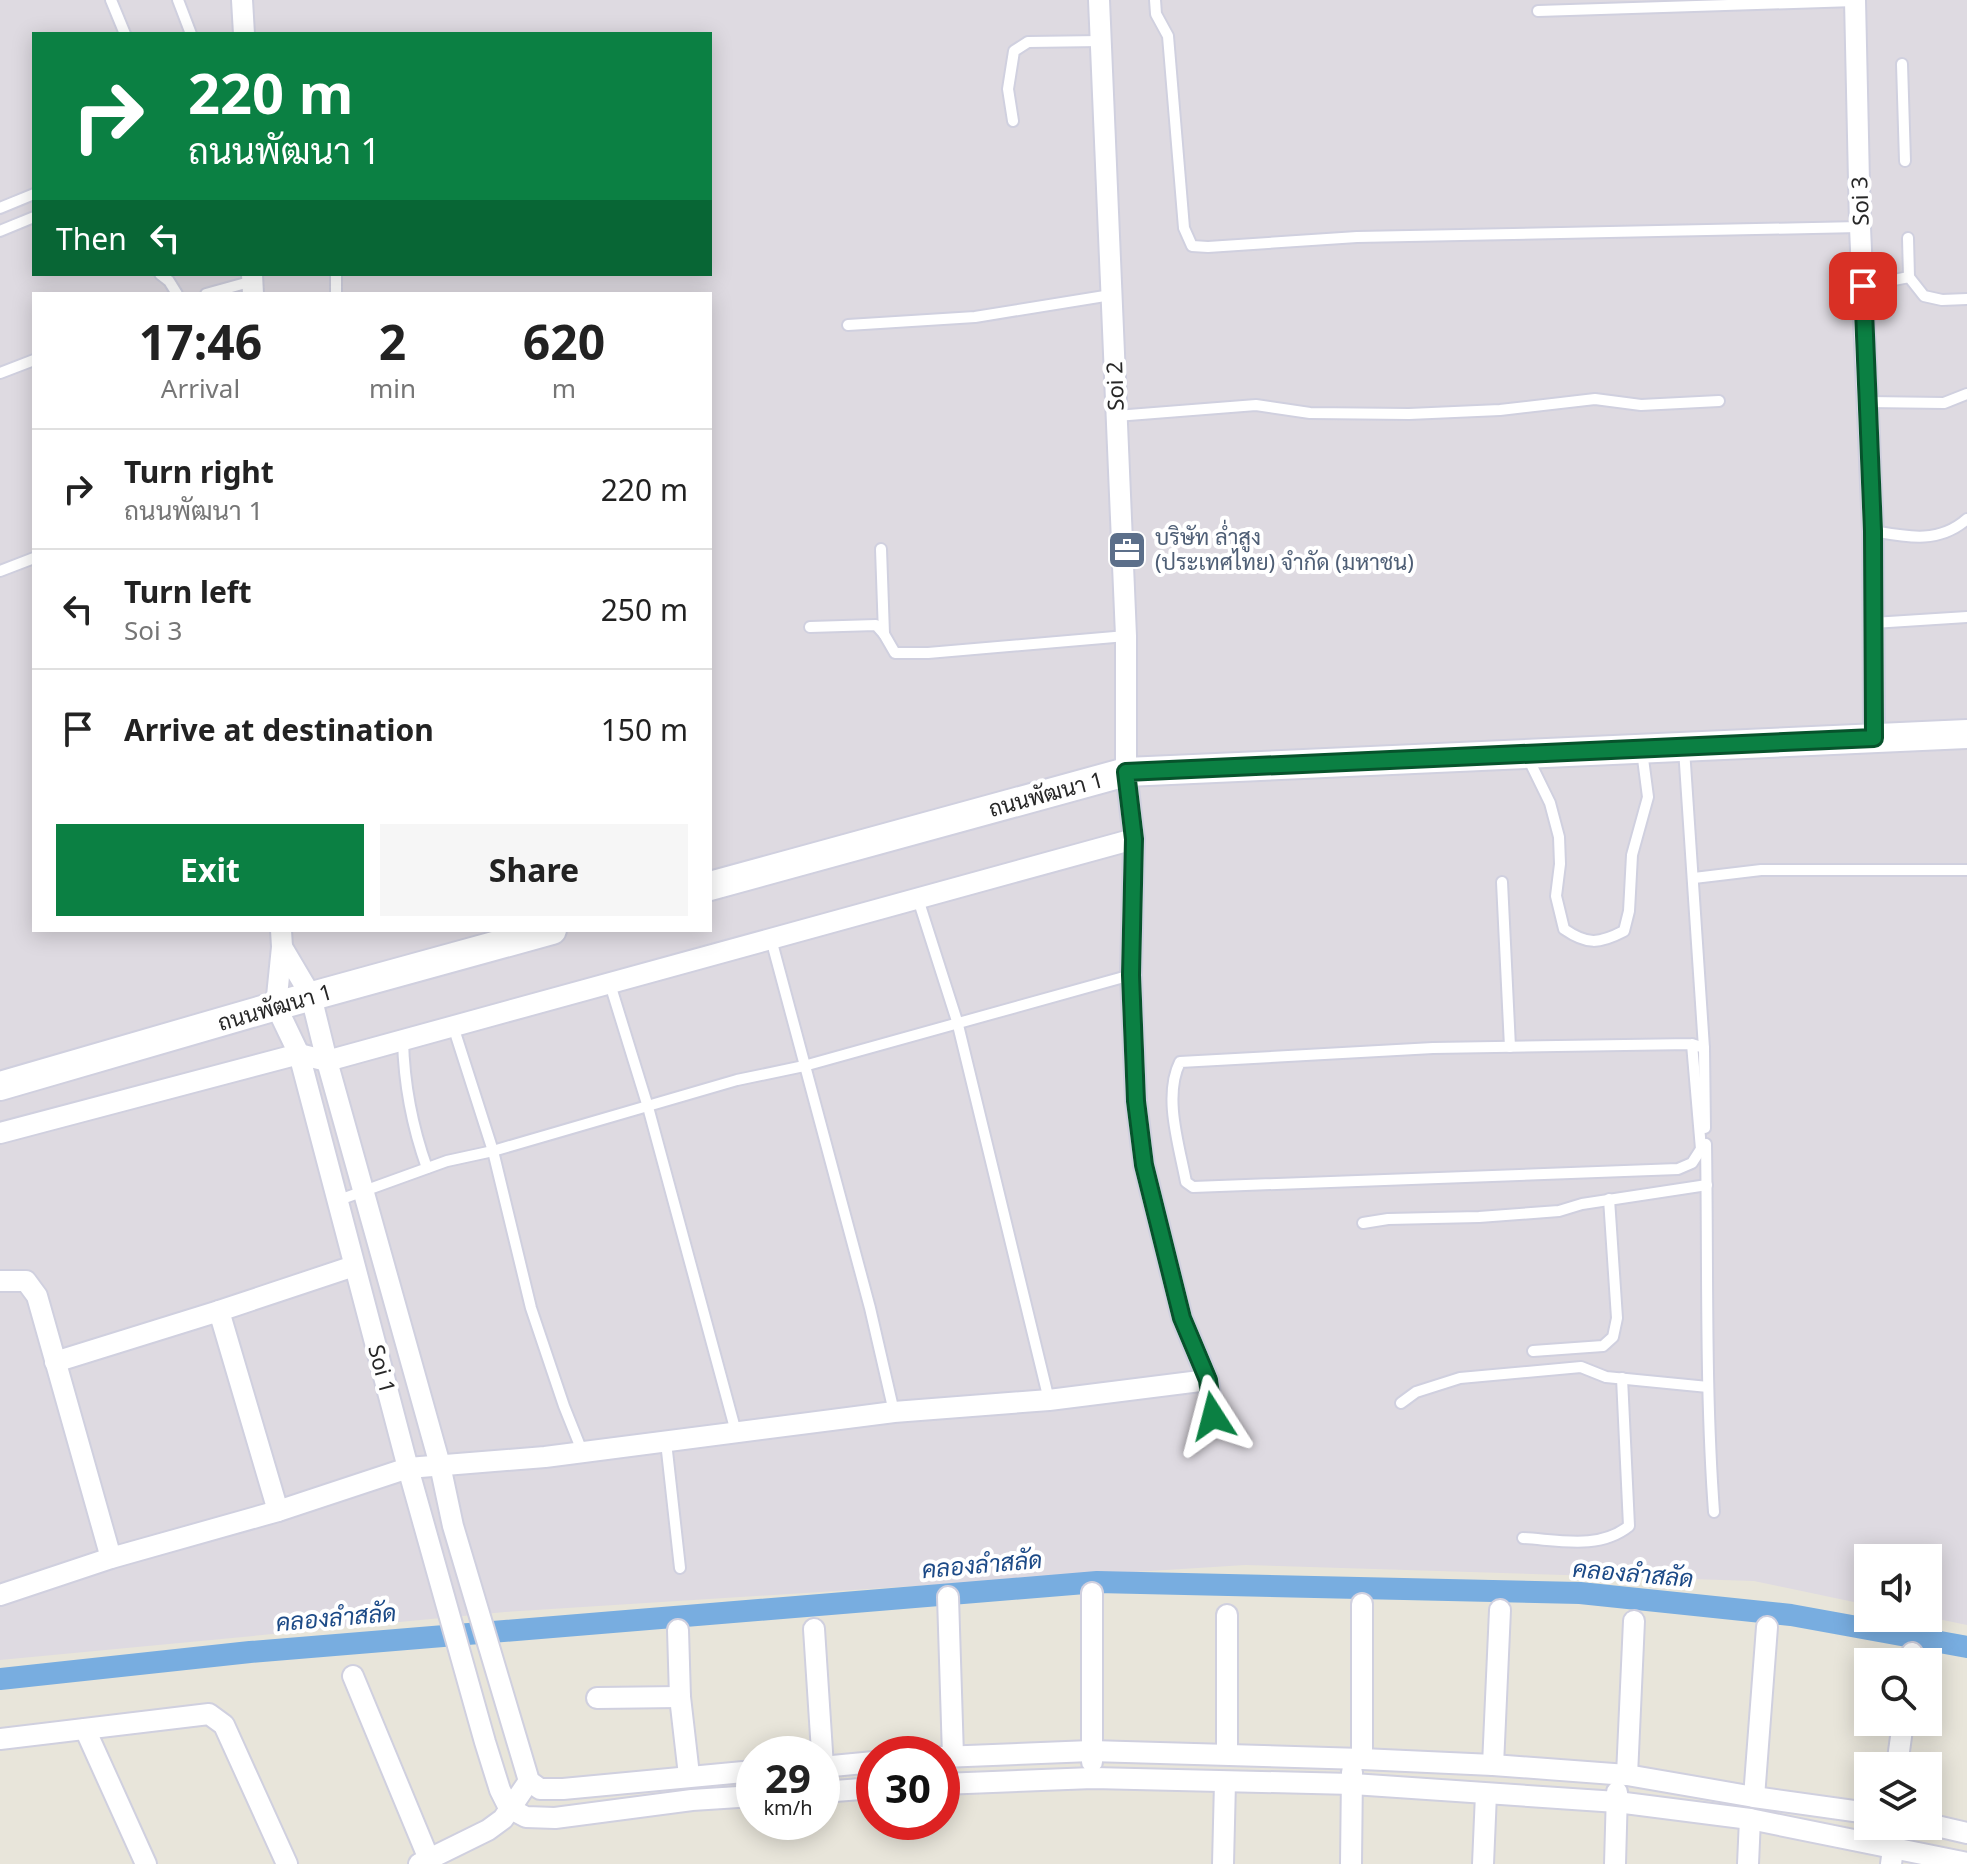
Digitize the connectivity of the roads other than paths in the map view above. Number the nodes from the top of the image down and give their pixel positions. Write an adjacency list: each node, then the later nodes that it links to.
1 (111, 0): 10 (lane)
2 (178, 0): 11 (lane)
3 (242, 0): 12 (street)
4 (1099, 0): 13 (street, Soi 2)
5 (1155, 0): 20 (lane)
6 (1855, 0): 7 (lane); 20 (street, Soi 3)
7 (1779, 2): 8 (lane)
8 (1724, 3): 9 (lane)
9 (1538, 11)
10 (124, 32)
11 (190, 32)
12 (244, 32)
13 (1101, 41): 15 (lane); 29 (street, Soi 2)
14 (1902, 64): 16 (lane)
15 (1013, 121)
16 (1905, 161)
17 (32, 195): 18 (lane)
18 (0, 208)
19 (32, 218): 21 (lane)
20 (1860, 227): 26 (street, Soi 3)
21 (0, 231)
22 (1908, 238): 24 (lane)
23 (163, 276): 27 (lane)
24 (1909, 277): 26 (lane); 30 (lane)
25 (253, 283): 28 (lane)
26 (1863, 286): 36 (street, Soi 3)
27 (176, 292)
28 (215, 292)
29 (1111, 295): 31 (lane); 37 (street, Soi 2)
30 (1967, 299)
31 (848, 325)
32 (32, 361): 33 (lane)
33 (0, 373)
34 (1967, 394): 36 (lane)
35 (1719, 401): 37 (lane)
36 (1868, 402): 39 (street, Soi 3)
37 (1116, 416): 47 (street, Soi 2)
38 (1967, 519): 39 (lane)
39 (1873, 531): 44 (street, Soi 3)
40 (881, 549): 46 (lane)
41 (32, 559): 42 (lane)
42 (0, 571)
43 (1967, 617): 44 (lane)
44 (1873, 623): 49 (street, Soi 3)
45 (810, 627): 46 (lane)
46 (884, 634): 47 (lane)
47 (1126, 636): 53 (street, Soi 2)
48 (1967, 734): 49 (main road, ถนนพัฒนา 1)
49 (1874, 738): 50 (main road, ถนนพัฒนา 1)
50 (1684, 747): 51 (main road, ถนนพัฒนา 1); 56 (lane)
51 (1642, 749): 52 (main road, ถนนพัฒนา 1); 52 (lane)
52 (1526, 754): 53 (main road, ถนนพัฒนา 1)
53 (1126, 772): 54 (street, Soi 2); 58 (main road, ถนนพัฒนา 1)
54 (1134, 839): 59 (street); 63 (street, Soi 2)
55 (1967, 870): 56 (lane)
56 (1694, 878): 72 (lane)
57 (1502, 882): 71 (lane)
58 (712, 885)
59 (918, 899): 62 (street); 67 (lane)
60 (545, 932): 65 (main road, ถนนพัฒนา 1)
61 (282, 938): 65 (street); 66 (street)
62 (771, 939): 64 (street); 75 (lane)
63 (1131, 975): 67 (lane); 92 (street, Soi 2)
64 (610, 984): 68 (street); 77 (lane)
65 (311, 996): 66 (main road, ถนนพัฒนา 1); 74 (street)
66 (276, 1006): 73 (street, Soi 1); 76 (main road, ถนนพัฒนา 1)
67 (957, 1021): 75 (lane); 94 (lane)
68 (453, 1026): 69 (street); 79 (lane)
69 (403, 1040): 74 (street); 80 (lane)
70 (1692, 1044): 71 (lane); 71 (lane); 72 (lane)
71 (1510, 1047)
72 (1704, 1048): 81 (lane)
73 (299, 1054): 74 (street); 78 (street); 84 (street, Soi 1)
74 (327, 1061): 82 (street)
75 (804, 1066): 77 (lane); 96 (lane)
76 (0, 1086)
77 (648, 1107): 79 (lane); 98 (lane)
78 (0, 1133)
79 (493, 1151): 80 (lane); 100 (lane)
80 (427, 1168): 82 (lane)
81 (1707, 1185): 83 (lane); 93 (lane)
82 (364, 1191): 84 (lane); 101 (street)
83 (1609, 1199): 85 (lane); 89 (lane)
84 (339, 1200): 86 (street, Soi 1)
85 (1363, 1223)
86 (354, 1266): 88 (street); 102 (street, Soi 1)
87 (0, 1281): 90 (street)
88 (219, 1311): 90 (street); 103 (street)
89 (1533, 1351)
90 (55, 1362): 106 (street)
91 (1622, 1378): 93 (lane); 95 (lane); 105 (lane)
92 (1208, 1380): 94 (street); 97 (street, Soi 2)
93 (1708, 1387): 104 (lane)
94 (1049, 1400): 96 (street)
95 (1401, 1403)
96 (894, 1412): 98 (street)
97 (1213, 1416)
98 (736, 1432): 99 (street)
99 (666, 1442): 100 (street); 107 (lane)
100 (582, 1451): 101 (street)
101 (440, 1465): 102 (street); 134 (street)
102 (408, 1468): 103 (street); 141 (street, Soi 1)
103 (278, 1511): 106 (street)
104 (1714, 1512)
105 (1523, 1538)
106 (111, 1558): 109 (street)
107 (680, 1568)
108 (1092, 1593): 125 (street)
109 (0, 1595)
110 (948, 1597): 123 (street)
111 (1362, 1604): 128 (street)
112 (1500, 1610): 129 (street)
113 (1227, 1615): 126 (street)
114 (1634, 1621): 132 (street)
115 (1767, 1627): 140 (street)
116 (814, 1629): 122 (street)
117 (678, 1630): 119 (street)
118 (353, 1676): 148 (street)
119 (680, 1697): 120 (street); 131 (street)
120 (597, 1698)
121 (85, 1729): 124 (street); 150 (street); 151 (street)
122 (820, 1736)
123 (948, 1736)
124 (0, 1739)
125 (1091, 1751): 126 (street); 127 (street); 133 (street)
126 (1227, 1754): 128 (street)
127 (960, 1756)
128 (1361, 1759): 129 (street); 137 (street)
129 (1493, 1765): 132 (street)
130 (736, 1772): 131 (street)
131 (689, 1775): 134 (street)
132 (1627, 1775): 140 (street); 142 (street)
133 (1093, 1778): 135 (street); 136 (street)
134 (529, 1781): 141 (street)
135 (1225, 1782): 137 (street); 152 (street)
136 (960, 1783)
137 (1359, 1784): 138 (street); 153 (street); 154 (street)
138 (1491, 1794): 142 (street); 155 (street); 156 (street)
139 (736, 1797): 141 (street)
140 (1754, 1797): 143 (street)
141 (504, 1799): 148 (street)
142 (1624, 1803): 144 (street); 157 (street); 158 (street)
143 (1854, 1811)
144 (1755, 1820): 147 (street); 159 (street); 160 (street)
145 (1942, 1827): 146 (street)
146 (1967, 1833)
147 (1884, 1849): 149 (street)
148 (427, 1863)
149 (1967, 1863)
150 (146, 1864)
151 (287, 1864)
152 (1223, 1864)
153 (1351, 1864)
154 (1363, 1864)
155 (1483, 1864)
156 (1493, 1864)
157 (1615, 1864)
158 (1626, 1864)
159 (1748, 1864)
160 (1757, 1864)

